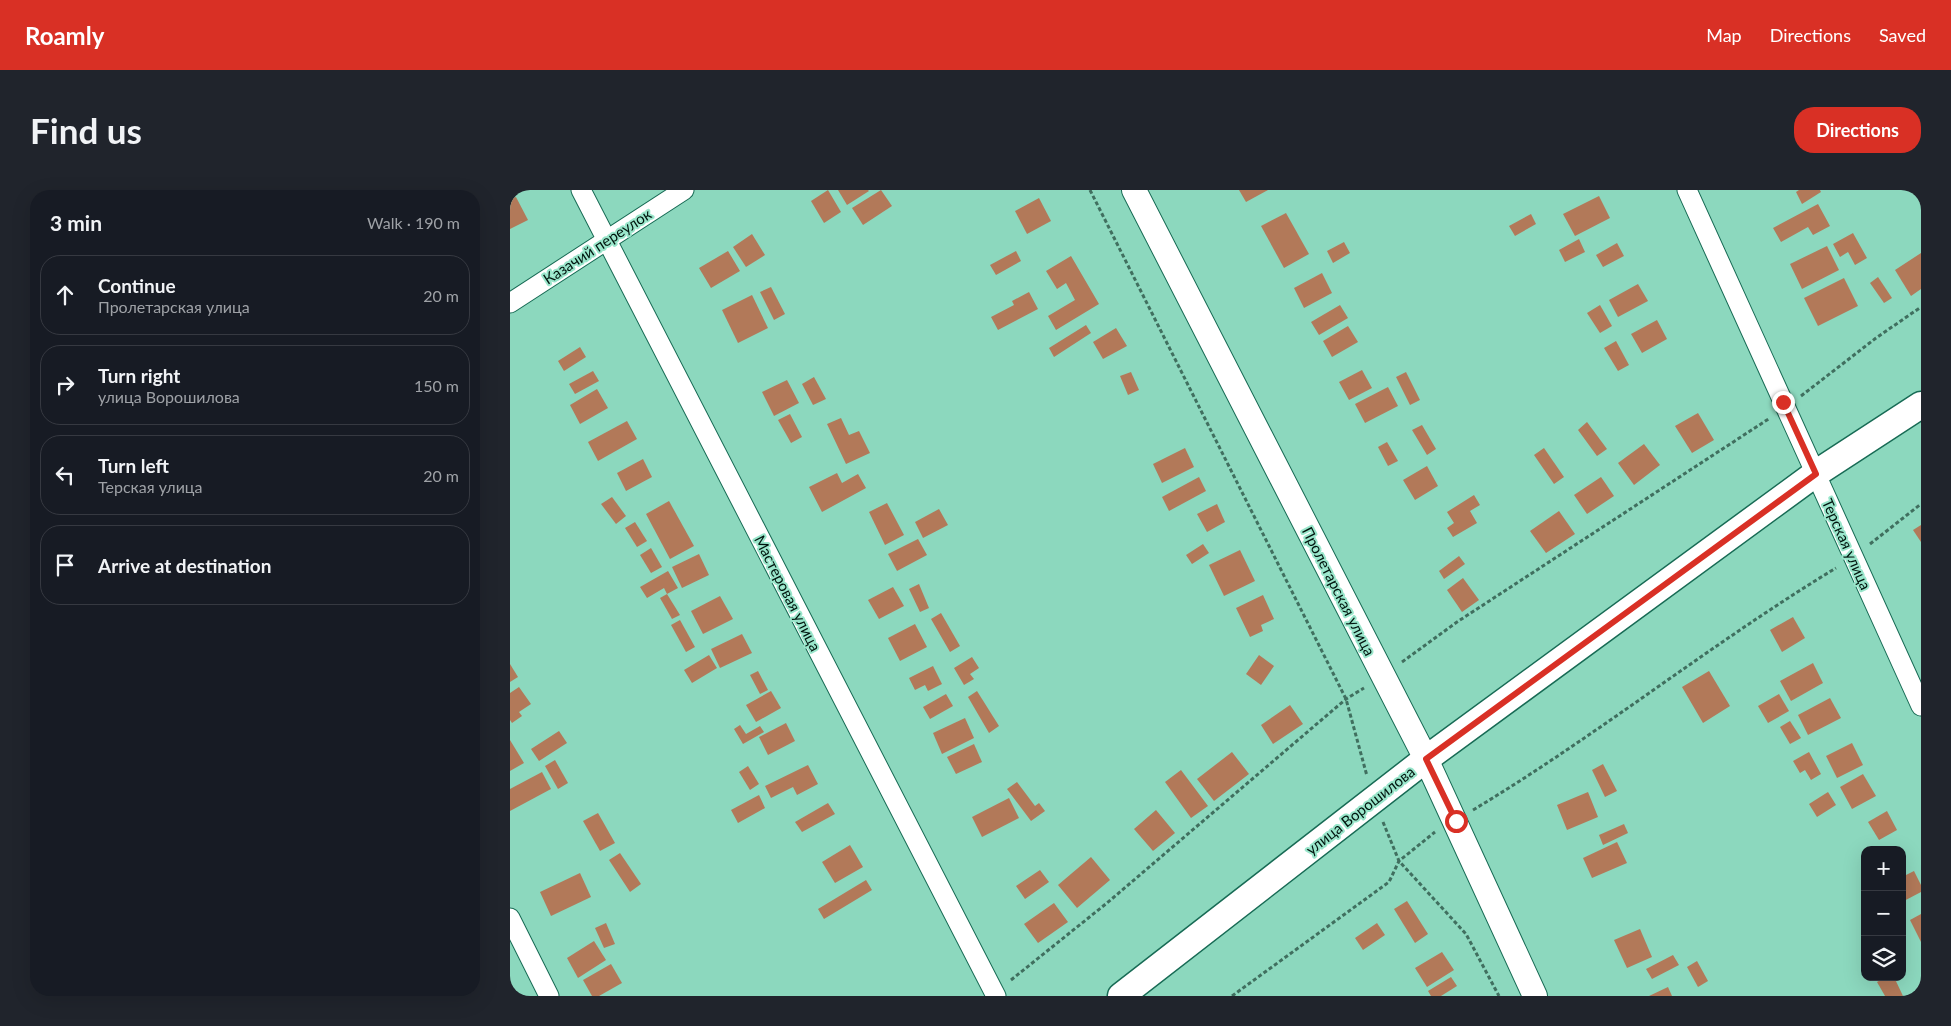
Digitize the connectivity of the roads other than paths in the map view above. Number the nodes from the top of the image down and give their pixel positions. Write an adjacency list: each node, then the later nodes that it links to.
1 (581, 190): 5 (street, Мастеровая улица)
2 (684, 190): 5 (street, Казачий переулок)
3 (1134, 190): 10 (street, Пролетарская улица)
4 (1687, 190): 8 (street, Терская улица)
5 (606, 241): 6 (street, Казачий переулок); 12 (street, Мастеровая улица)
6 (510, 303)
7 (1921, 404): 8 (main road, улица Ворошилова)
8 (1816, 474): 9 (street, Терская улица); 10 (main road, улица Ворошилова)
9 (1921, 706)
10 (1426, 759): 14 (main road, улица Ворошилова); 15 (street, Пролетарская улица)
11 (510, 918): 13 (street)
12 (995, 995)
13 (549, 996)
14 (1120, 996)
15 (1535, 996)

